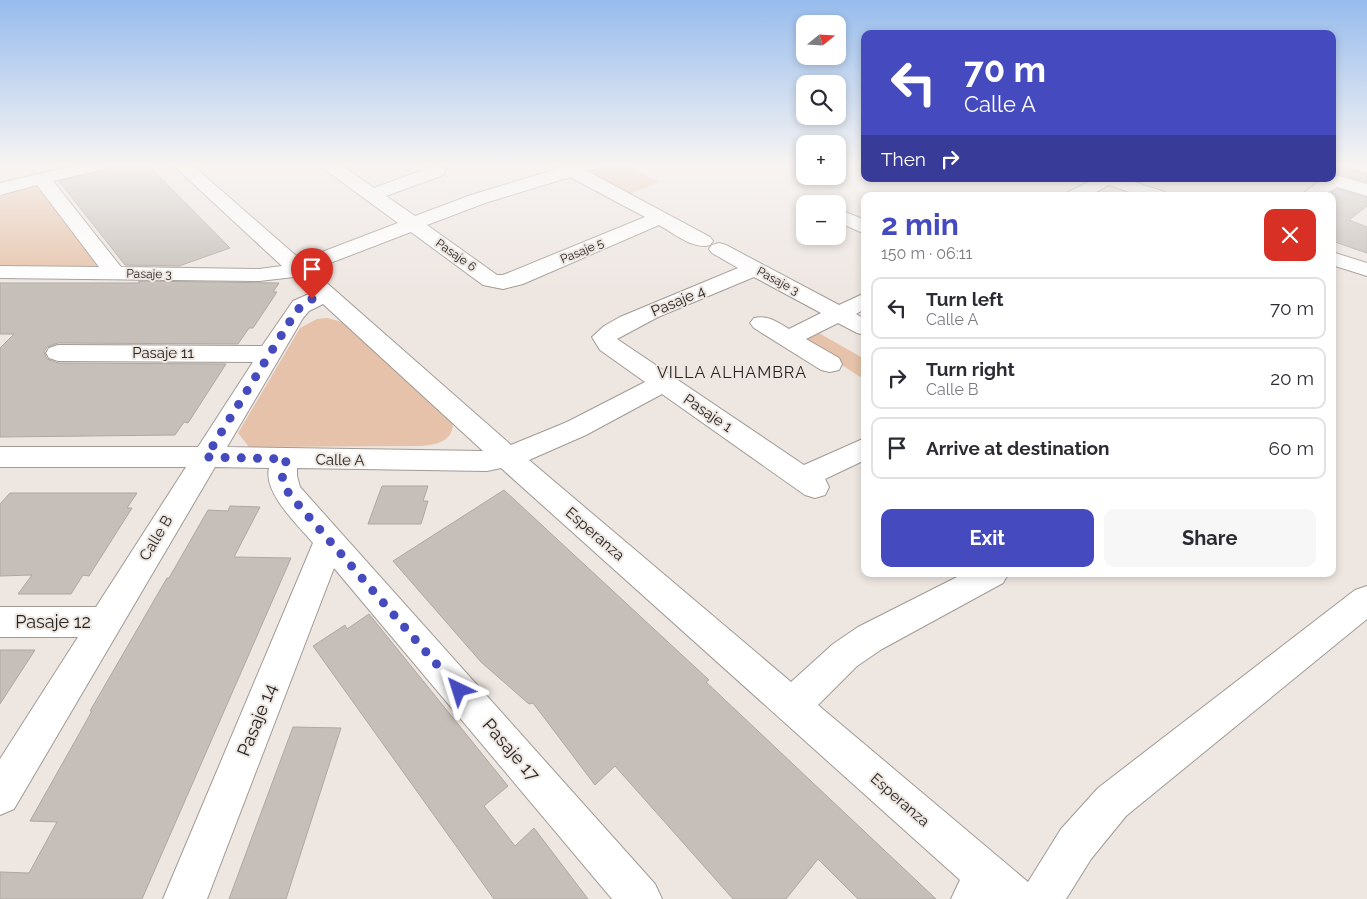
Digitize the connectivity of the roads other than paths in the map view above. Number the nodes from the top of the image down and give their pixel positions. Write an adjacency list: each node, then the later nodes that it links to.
1 (63, 206): 15 (street)
2 (227, 206): 11 (street, Esperanza)
3 (386, 206): 8 (street)
4 (458, 206): 8 (street, Pasaje 3)
5 (638, 206): 6 (street)
6 (660, 218): 12 (street, Pasaje 3); 16 (street, Pasaje 5)
7 (846, 219): 9 (street)
8 (412, 224): 11 (street, Pasaje 3); 16 (street, Pasaje 6)
9 (861, 226)
10 (1336, 259): 13 (street)
11 (297, 269): 15 (street, Pasaje 3); 17 (street, Esperanza)
12 (754, 269): 19 (street, Pasaje 3); 22 (street, Pasaje 4)
13 (1367, 270)
14 (0, 272): 15 (street, Pasaje 3)
15 (115, 273)
16 (503, 282)
17 (324, 294): 25 (street, Calle B); 31 (street, Esperanza)
18 (861, 302): 19 (street)
19 (838, 313): 21 (street, Pasaje 3); 23 (street)
20 (762, 323): 23 (street)
21 (861, 326)
22 (604, 337): 27 (street, Pasaje 1)
23 (788, 339): 26 (street)
24 (58, 353): 25 (street, Pasaje 11)
25 (269, 354): 30 (street, Calle B)
26 (830, 364)
27 (663, 383): 28 (street, Pasaje 1); 31 (street, Calle A)
28 (861, 450)
29 (0, 457): 30 (street, Calle A)
30 (206, 457): 32 (street, Calle A); 37 (street, Calle B)
31 (507, 457): 32 (street, Calle A); 38 (street, Esperanza)
32 (287, 459): 33 (street, Pasaje 17)
33 (329, 541): 41 (street, Pasaje 14); 42 (street, Pasaje 17)
34 (986, 577): 38 (street)
35 (1367, 600): 43 (street)
36 (0, 622): 37 (street, Pasaje 12)
37 (106, 622): 39 (street, Calle B)
38 (792, 705): 40 (street, Esperanza)
39 (0, 795)
40 (991, 891)
41 (185, 899)
42 (640, 899)
43 (1042, 899)

